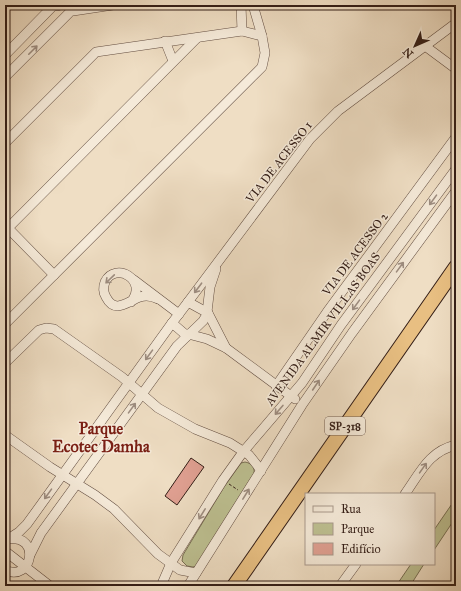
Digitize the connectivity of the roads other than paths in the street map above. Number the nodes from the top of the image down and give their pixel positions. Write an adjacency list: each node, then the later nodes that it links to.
1 (58, 5): 5 (street); 12 (street)
2 (113, 5): 5 (street)
3 (241, 5): 7 (street)
4 (253, 5): 8 (street)
5 (73, 10): 15 (street, one-way to 5)
6 (456, 23): 11 (street, VIA DE ACESSO 1)
7 (242, 31): 8 (street); 9 (street)
8 (262, 36): 23 (street)
9 (197, 38): 10 (street); 13 (street)
10 (165, 41): 13 (street); 17 (street)
11 (425, 46): 14 (street); 21 (street, VIA DE ACESSO 1)
12 (5, 55)
13 (173, 62): 20 (street)
14 (456, 69)
15 (5, 78)
16 (456, 138): 37 (street, VIA DE ACESSO 2)
17 (5, 143)
18 (456, 169): 39 (street, AVENIDA ALMIR VILLAS BOAS, one-way to 39)
19 (456, 192): 40 (street, one-way to 19)
20 (6, 228): 23 (street)
21 (225, 252): 28 (street, one-way to 28); 29 (street)
22 (456, 267): 61 (highway, SP-318)
23 (54, 275): 31 (street)
24 (456, 278): 47 (highway, SP-318)
25 (133, 279): 26 (street); 27 (street); 27 (street, one-way to 27)
26 (158, 299): 27 (street); 30 (street)
27 (131, 302)
28 (188, 302): 29 (street); 30 (street)
29 (208, 312): 33 (street); 34 (street)
30 (179, 314): 32 (street)
31 (5, 324)
32 (172, 324): 33 (street); 36 (street, one-way to 36)
33 (187, 334): 34 (street); 38 (street)
34 (226, 348): 37 (street)
35 (5, 363): 36 (street)
36 (129, 383): 38 (street); 45 (street)
37 (276, 386): 39 (street)
38 (142, 394): 43 (street); 46 (street, one-way to 38)
39 (291, 397): 40 (street); 43 (street, AVENIDA ALMIR VILLAS BOAS, one-way to 43)
40 (302, 405): 44 (street)
41 (5, 435): 45 (street)
42 (456, 445): 48 (street, one-way to 42)
43 (243, 452): 44 (street); 53 (street, AVENIDA ALMIR VILLAS BOAS, one-way to 53)
44 (261, 471): 57 (street, one-way to 44)
45 (62, 475): 46 (street); 50 (street, one-way to 50)
46 (77, 484): 52 (street); 53 (street)
47 (307, 493)
48 (406, 493)
49 (305, 495): 62 (highway, SP-318)
50 (7, 539): 52 (street)
51 (5, 551): 55 (street)
52 (30, 555): 55 (street)
53 (171, 563): 57 (street); 59 (street, AVENIDA ALMIR VILLAS BOAS)
54 (355, 565): 63 (street)
55 (26, 567): 56 (street); 58 (street)
56 (5, 570)
57 (196, 573): 60 (street)
58 (50, 586)
59 (161, 586)
60 (188, 586)
61 (234, 586)
62 (242, 586)
63 (340, 586)

